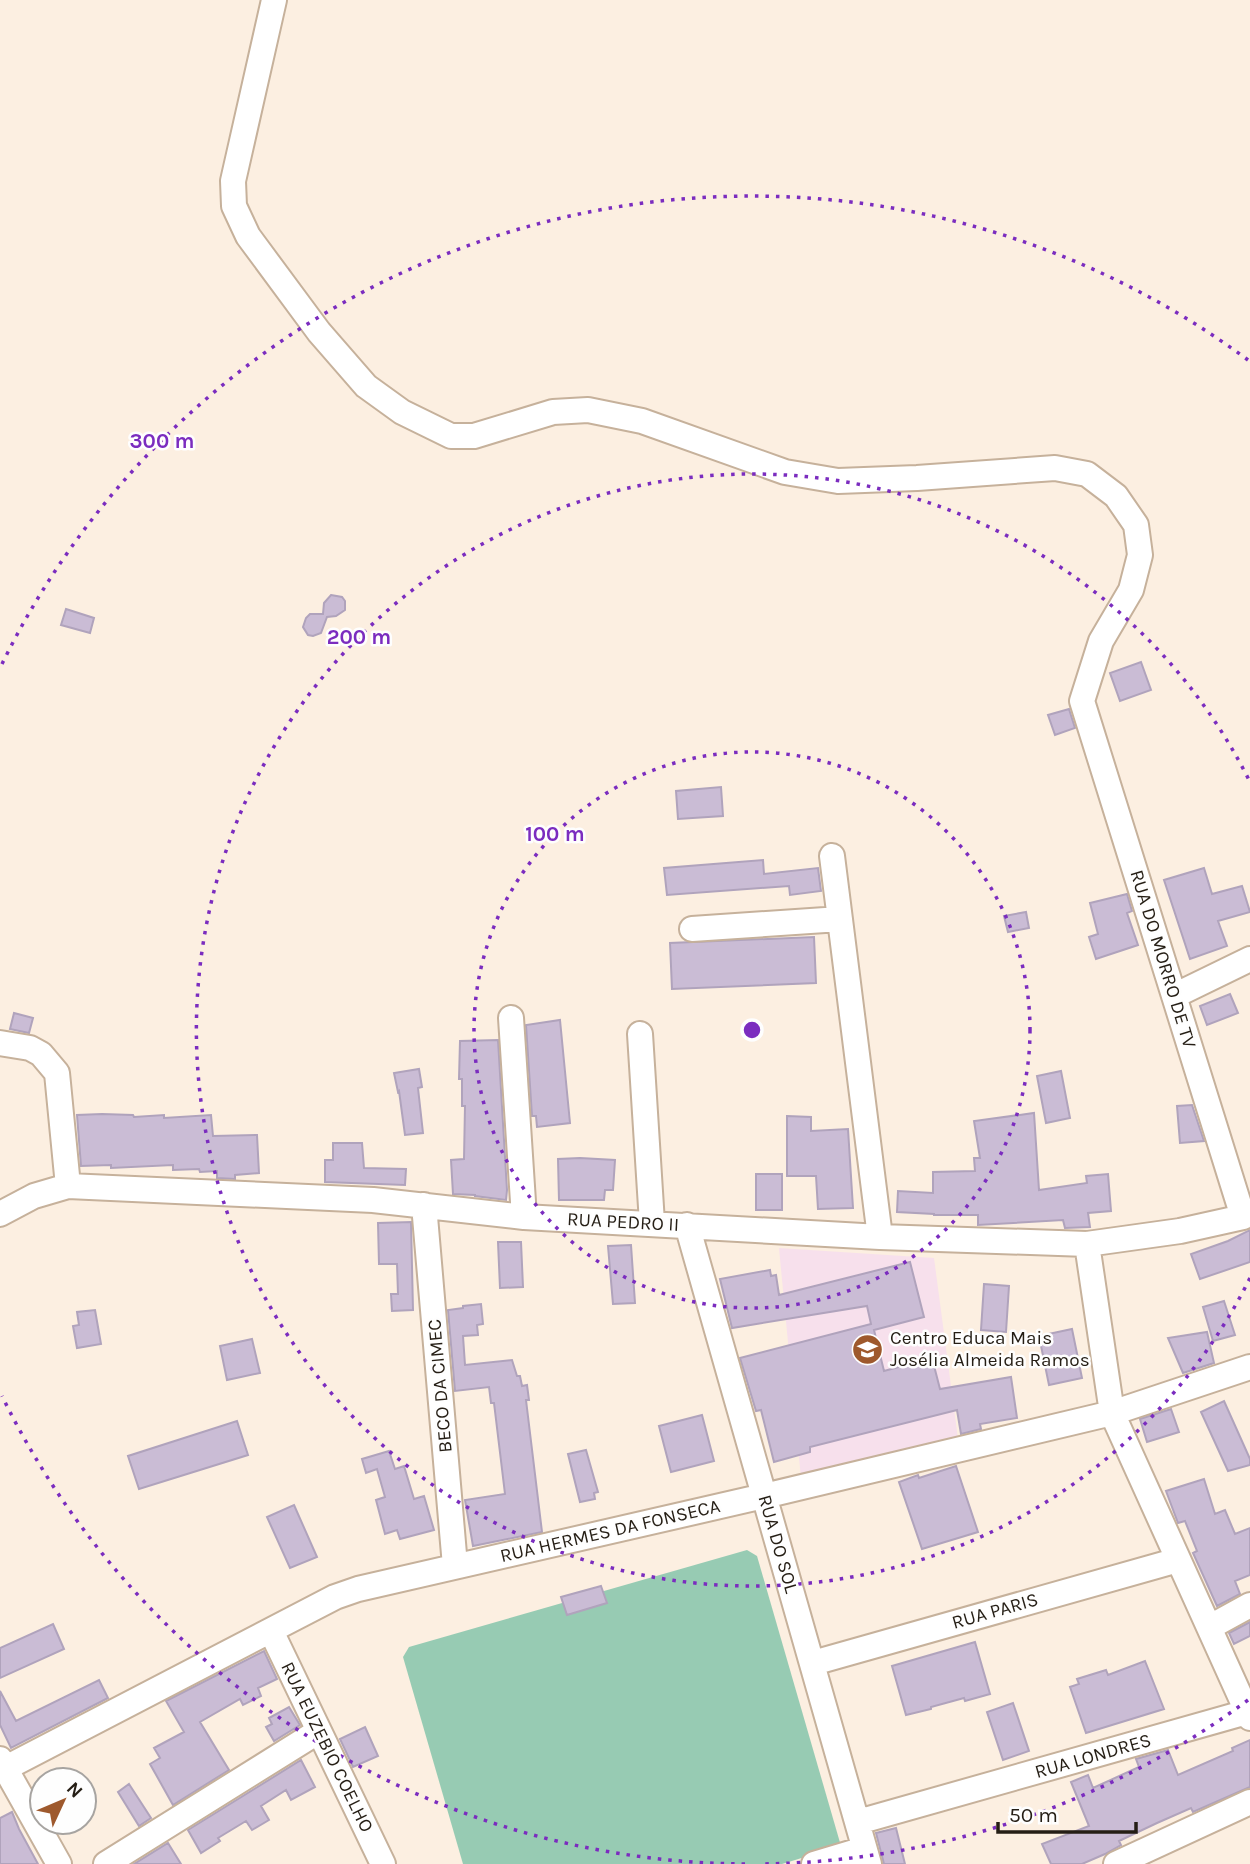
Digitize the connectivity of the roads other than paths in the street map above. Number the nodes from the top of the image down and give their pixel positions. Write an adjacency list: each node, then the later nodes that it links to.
1 (274, 0): 6 (street, RUA DO MORRO DE TV)
2 (832, 856): 3 (street)
3 (841, 919): 4 (street); 17 (street)
4 (692, 929)
5 (1250, 959): 6 (street)
6 (1174, 996): 13 (street, RUA DO MORRO DE TV)
7 (511, 1018): 14 (street)
8 (640, 1034): 15 (street)
9 (0, 1044): 10 (street)
10 (68, 1186): 11 (street, RUA PEDRO II); 12 (street, RUA PEDRO II)
11 (424, 1205): 14 (street, RUA PEDRO II); 23 (street, BECO DA CIMEC)
12 (0, 1214)
13 (1247, 1216): 18 (street, RUA PEDRO II)
14 (524, 1217): 15 (street, RUA PEDRO II)
15 (652, 1223): 16 (street, RUA PEDRO II)
16 (687, 1225): 17 (street, RUA PEDRO II); 21 (street, RUA DO SOL)
17 (880, 1237): 18 (street, RUA PEDRO II)
18 (1087, 1244): 20 (street)
19 (1250, 1367): 20 (street, RUA HERMES DA FONSECA)
20 (1112, 1413): 21 (street, RUA HERMES DA FONSECA); 22 (street)
21 (764, 1496): 23 (street, RUA HERMES DA FONSECA); 27 (street, RUA DO SOL)
22 (1178, 1560): 25 (street); 27 (street, RUA PARIS)
23 (455, 1566): 26 (street, RUA HERMES DA FONSECA)
24 (1250, 1605): 25 (street)
25 (1210, 1627): 28 (street)
26 (271, 1631): 29 (street, RUA EUZEBIO COELHO); 30 (street, RUA HERMES DA FONSECA)
27 (813, 1663): 32 (street, RUA DO SOL)
28 (1249, 1715): 32 (street, RUA LONDRES)
29 (319, 1731): 35 (street); 36 (street, RUA EUZEBIO COELHO)
30 (2, 1766): 34 (street)
31 (1250, 1802): 38 (street)
32 (858, 1822): 33 (street, RUA DO SOL)
33 (866, 1856): 37 (street)
34 (59, 1864)
35 (106, 1864)
36 (383, 1864)
37 (814, 1864)
38 (1116, 1864)

